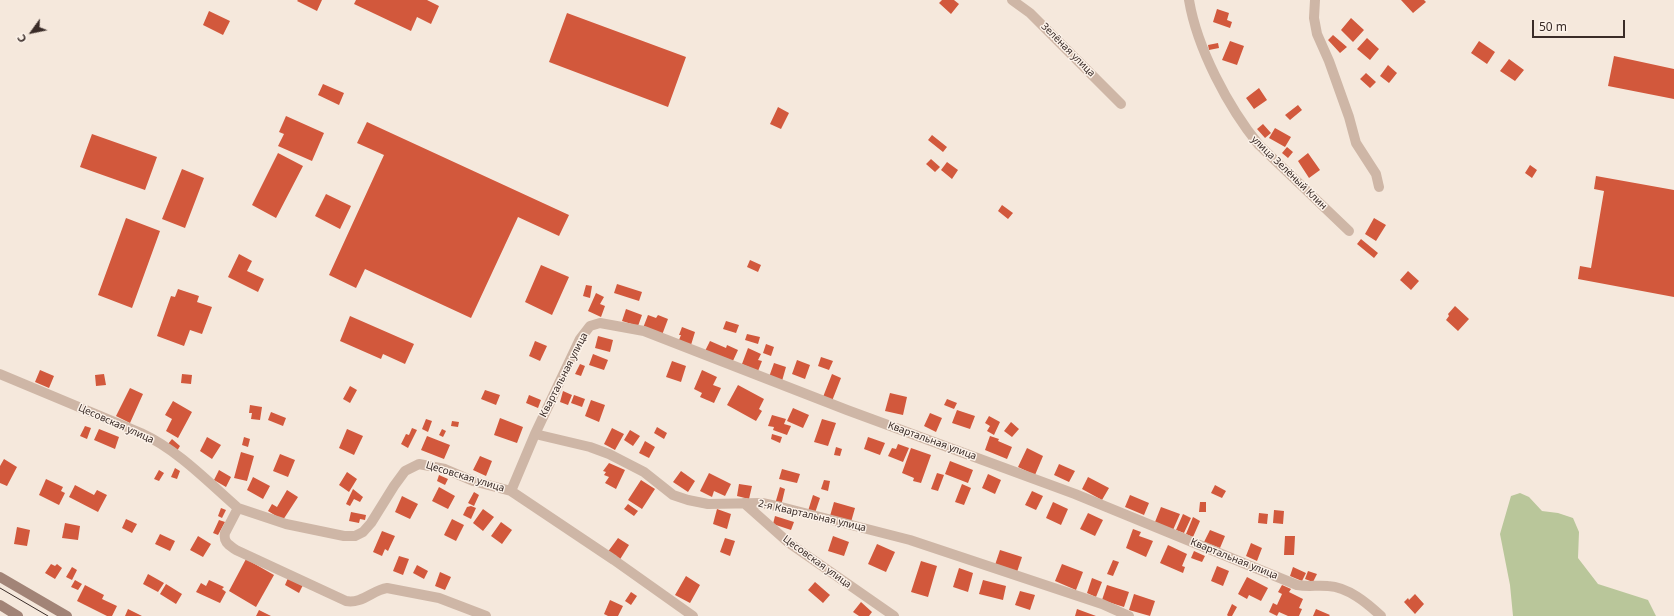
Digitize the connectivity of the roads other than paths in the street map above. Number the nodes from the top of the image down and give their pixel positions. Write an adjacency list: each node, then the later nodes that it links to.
1 (1012, 0): 4 (street, Зелёная улица)
2 (1189, 0): 6 (street, улица Зелёный Клин)
3 (1315, 0): 5 (street)
4 (1121, 104)
5 (1379, 187)
6 (1349, 231)
7 (0, 374): 11 (street, Цесовская улица)
8 (535, 434): 9 (street); 10 (street, 2-я Квартальная улица); 20 (street, Квартальная улица)
9 (511, 491): 11 (street, Цесовская улица); 17 (street, Цесовская улица)
10 (744, 502): 18 (street, Цесовская улица); 19 (street, 2-я Квартальная улица)
11 (238, 508): 16 (street)
12 (0, 577): 15 (main road)
13 (0, 605): 14 (main road)
14 (18, 616)
15 (67, 616)
16 (486, 616)
17 (693, 616)
18 (894, 616)
19 (1129, 616)
20 (1381, 616)

